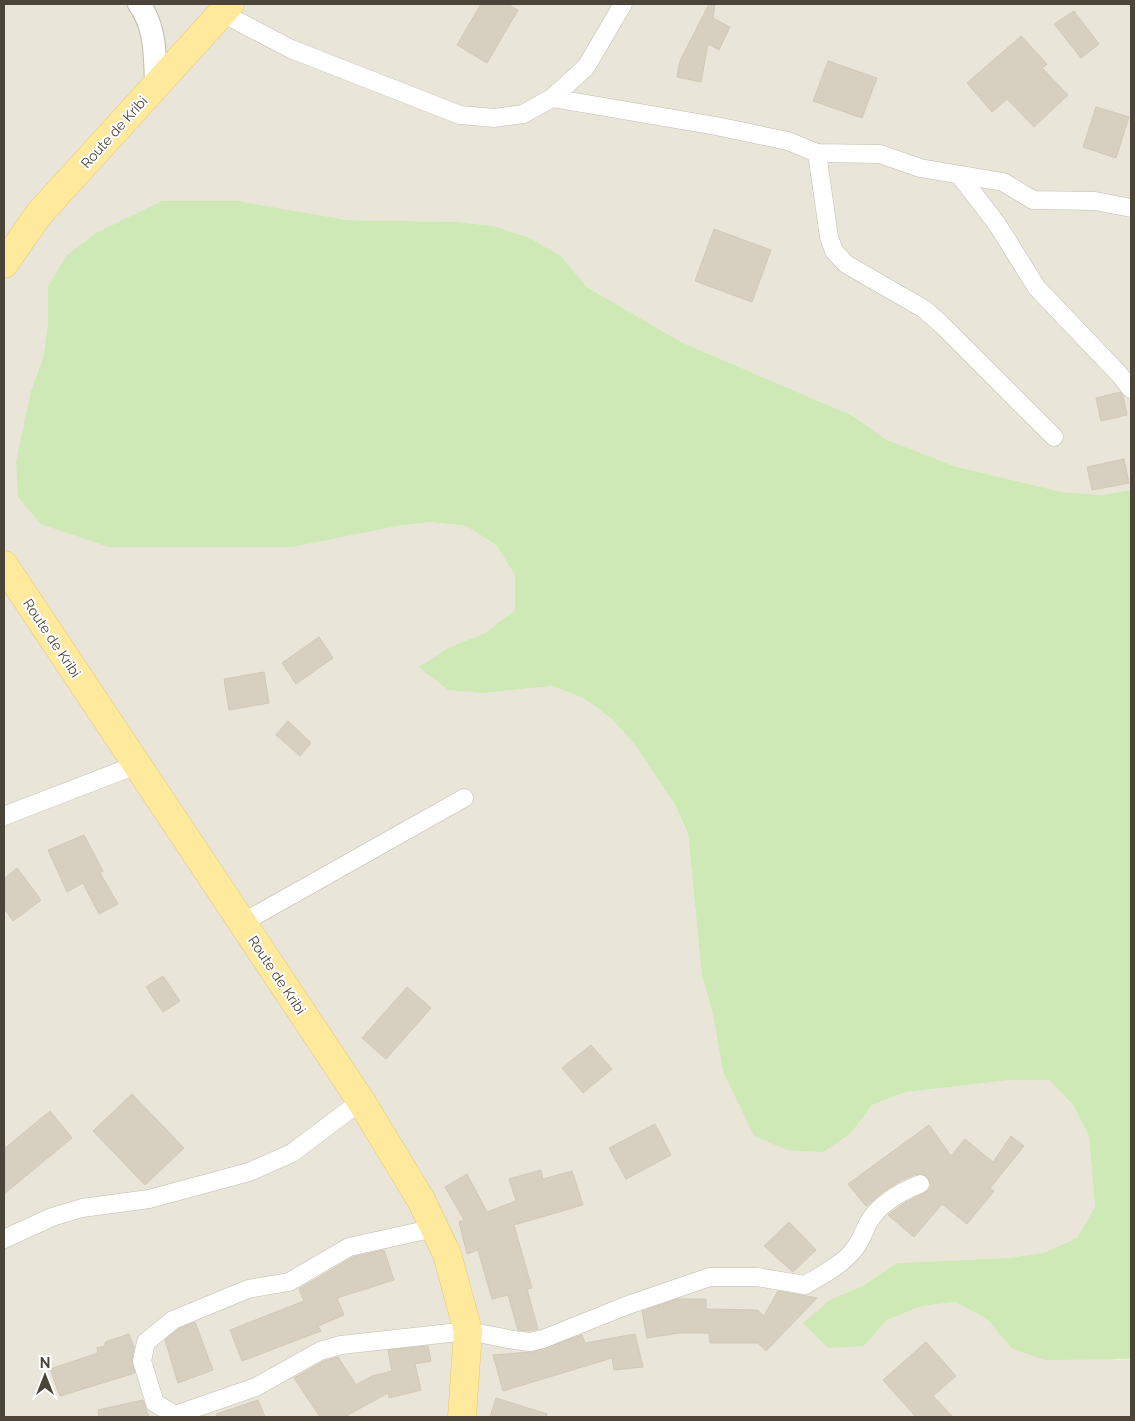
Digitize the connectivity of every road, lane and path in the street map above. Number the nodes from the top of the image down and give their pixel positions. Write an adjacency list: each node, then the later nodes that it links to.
1 (139, 4): 4 (street)
2 (622, 4): 5 (street)
3 (226, 8): 4 (main road, Route de Kribi); 5 (street)
4 (156, 85): 9 (main road, Route de Kribi)
5 (552, 98): 6 (street)
6 (817, 153): 7 (street); 11 (street)
7 (960, 176): 8 (street); 10 (street)
8 (1131, 208)
9 (4, 264)
10 (1131, 389)
11 (1054, 437)
12 (4, 565): 13 (main road, Route de Kribi)
13 (136, 765): 15 (street); 16 (main road, Route de Kribi)
14 (464, 798): 16 (street)
15 (4, 816)
16 (242, 923): 17 (main road, Route de Kribi)
17 (361, 1101): 19 (main road, Route de Kribi); 20 (street)
18 (920, 1184): 21 (street)
19 (435, 1228): 21 (main road, Route de Kribi); 21 (street)
20 (4, 1239)
21 (468, 1331): 22 (main road, Route de Kribi)
22 (462, 1417)

